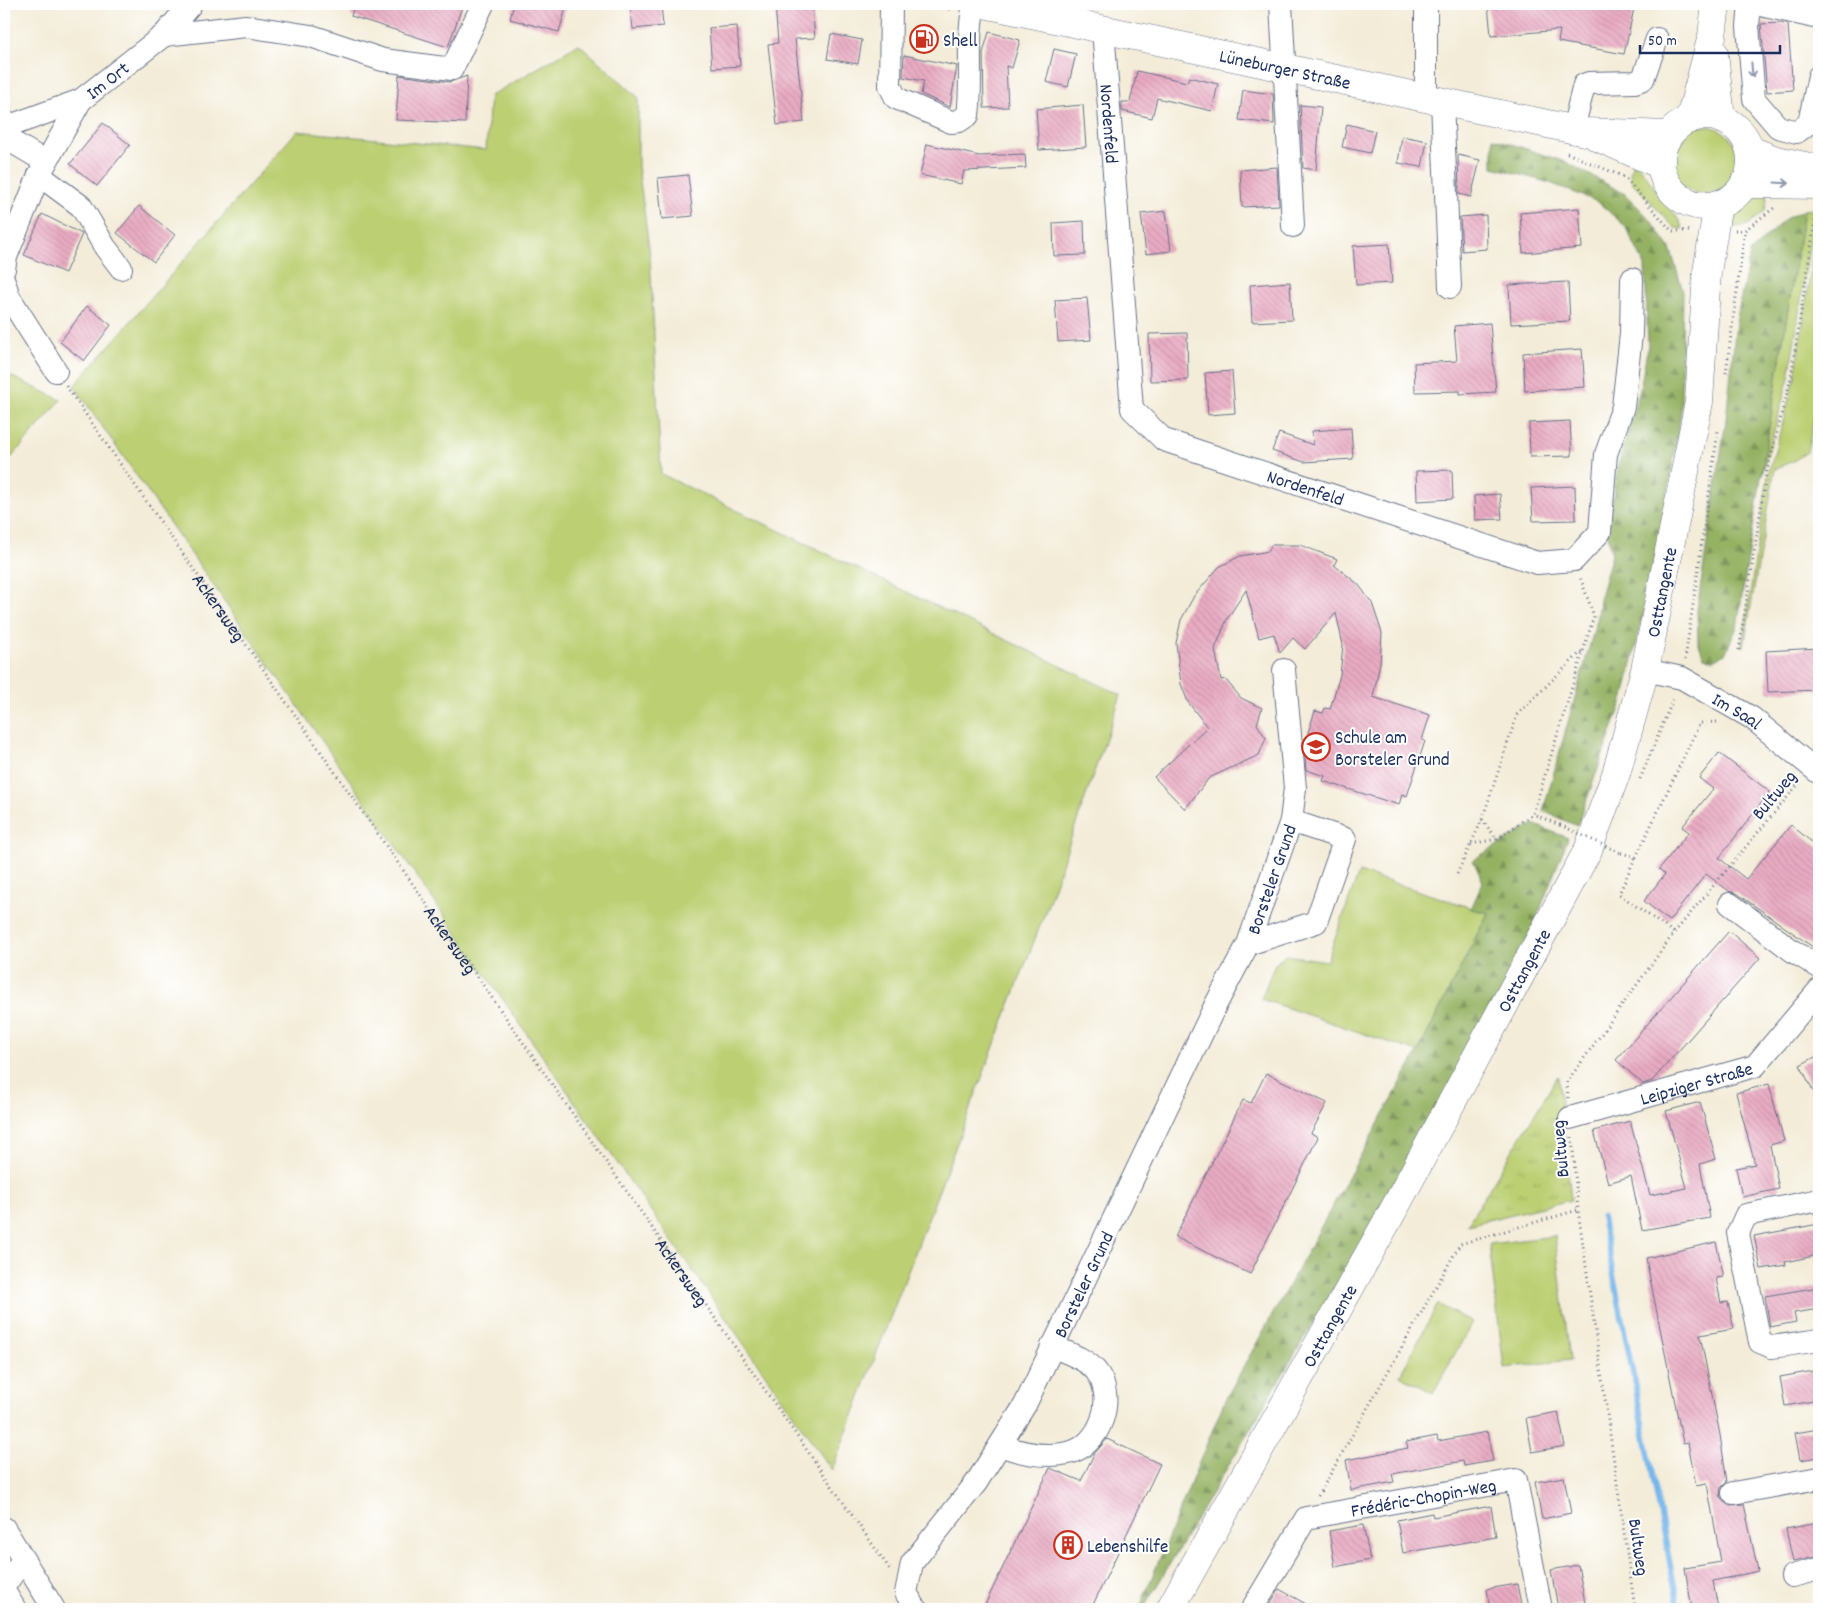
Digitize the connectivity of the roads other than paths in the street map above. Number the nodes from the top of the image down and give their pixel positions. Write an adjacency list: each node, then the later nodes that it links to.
1 (191, 4): 14 (street, Im Ort)
2 (483, 4): 14 (street)
3 (891, 4): 4 (street)
4 (974, 4)
5 (984, 4): 11 (main road, Lüneburger Straße)
6 (1280, 4): 17 (street)
7 (1426, 4): 19 (street)
8 (1716, 4): 15 (main road)
9 (1750, 4): 18 (street, one-way to 18)
10 (1756, 4): 12 (street)
11 (1063, 12): 13 (main road, Lüneburger Straße)
12 (1819, 18)
13 (1103, 29): 17 (main road, Lüneburger Straße); 39 (street, Nordenfeld)
14 (164, 35): 20 (street, Im Ort)
15 (1712, 36): 21 (main road); 22 (main road)
16 (1657, 39): 24 (street)
17 (1284, 67): 19 (main road, Lüneburger Straße); 35 (street)
18 (1819, 76)
19 (1434, 99): 24 (main road, Lüneburger Straße); 41 (street)
20 (81, 100): 23 (street, Im Ort); 29 (street)
21 (1690, 119): 22 (main road); 25 (main road)
22 (1721, 119): 27 (main road)
23 (4, 128)
24 (1579, 130): 25 (main road, Lüneburger Straße); 28 (main road, Lüneburger Straße)
25 (1669, 135): 28 (main road)
26 (4, 137): 29 (street)
27 (1750, 150): 30 (main road); 31 (main road)
28 (1661, 165): 33 (main road)
29 (42, 168): 36 (street); 37 (street)
30 (1819, 169)
31 (1744, 184): 32 (main road, one-way to 32); 34 (main road)
32 (1818, 193)
33 (1688, 202): 34 (main road); 38 (main road, Osttangente)
34 (1718, 204): 38 (main road, Osttangente)
35 (1293, 226)
36 (121, 268)
37 (4, 269)
38 (1707, 272): 44 (main road, Osttangente)
39 (1632, 279)
40 (4, 281): 42 (street)
41 (1450, 287)
42 (56, 371)
43 (1284, 670): 46 (street)
44 (1645, 670): 45 (street, Im Saal); 67 (main road, Osttangente)
45 (1816, 770)
46 (1291, 821): 48 (street, Borsteler Grund); 48 (street, Borsteler Grund)
47 (1730, 904): 49 (street)
48 (1248, 944): 54 (street, Borsteler Grund)
49 (1819, 967)
50 (1819, 990): 51 (street, Leipziger Straße)
51 (1570, 1118)
52 (1819, 1200): 53 (street)
53 (1819, 1340)
54 (1052, 1346): 55 (street, Borsteler Grund); 55 (street)
55 (1000, 1445): 64 (street, Borsteler Grund)
56 (1819, 1478): 57 (street)
57 (1733, 1493)
58 (4, 1528): 59 (street)
59 (23, 1560): 62 (street); 66 (street)
60 (1819, 1569): 61 (street)
61 (1792, 1576)
62 (4, 1586)
63 (4, 1591): 65 (street)
64 (911, 1601)
65 (15, 1609)
66 (54, 1609)
67 (1170, 1609)
68 (1252, 1609): 69 (street, Frédéric-Chopin-Weg)
69 (1541, 1609)

